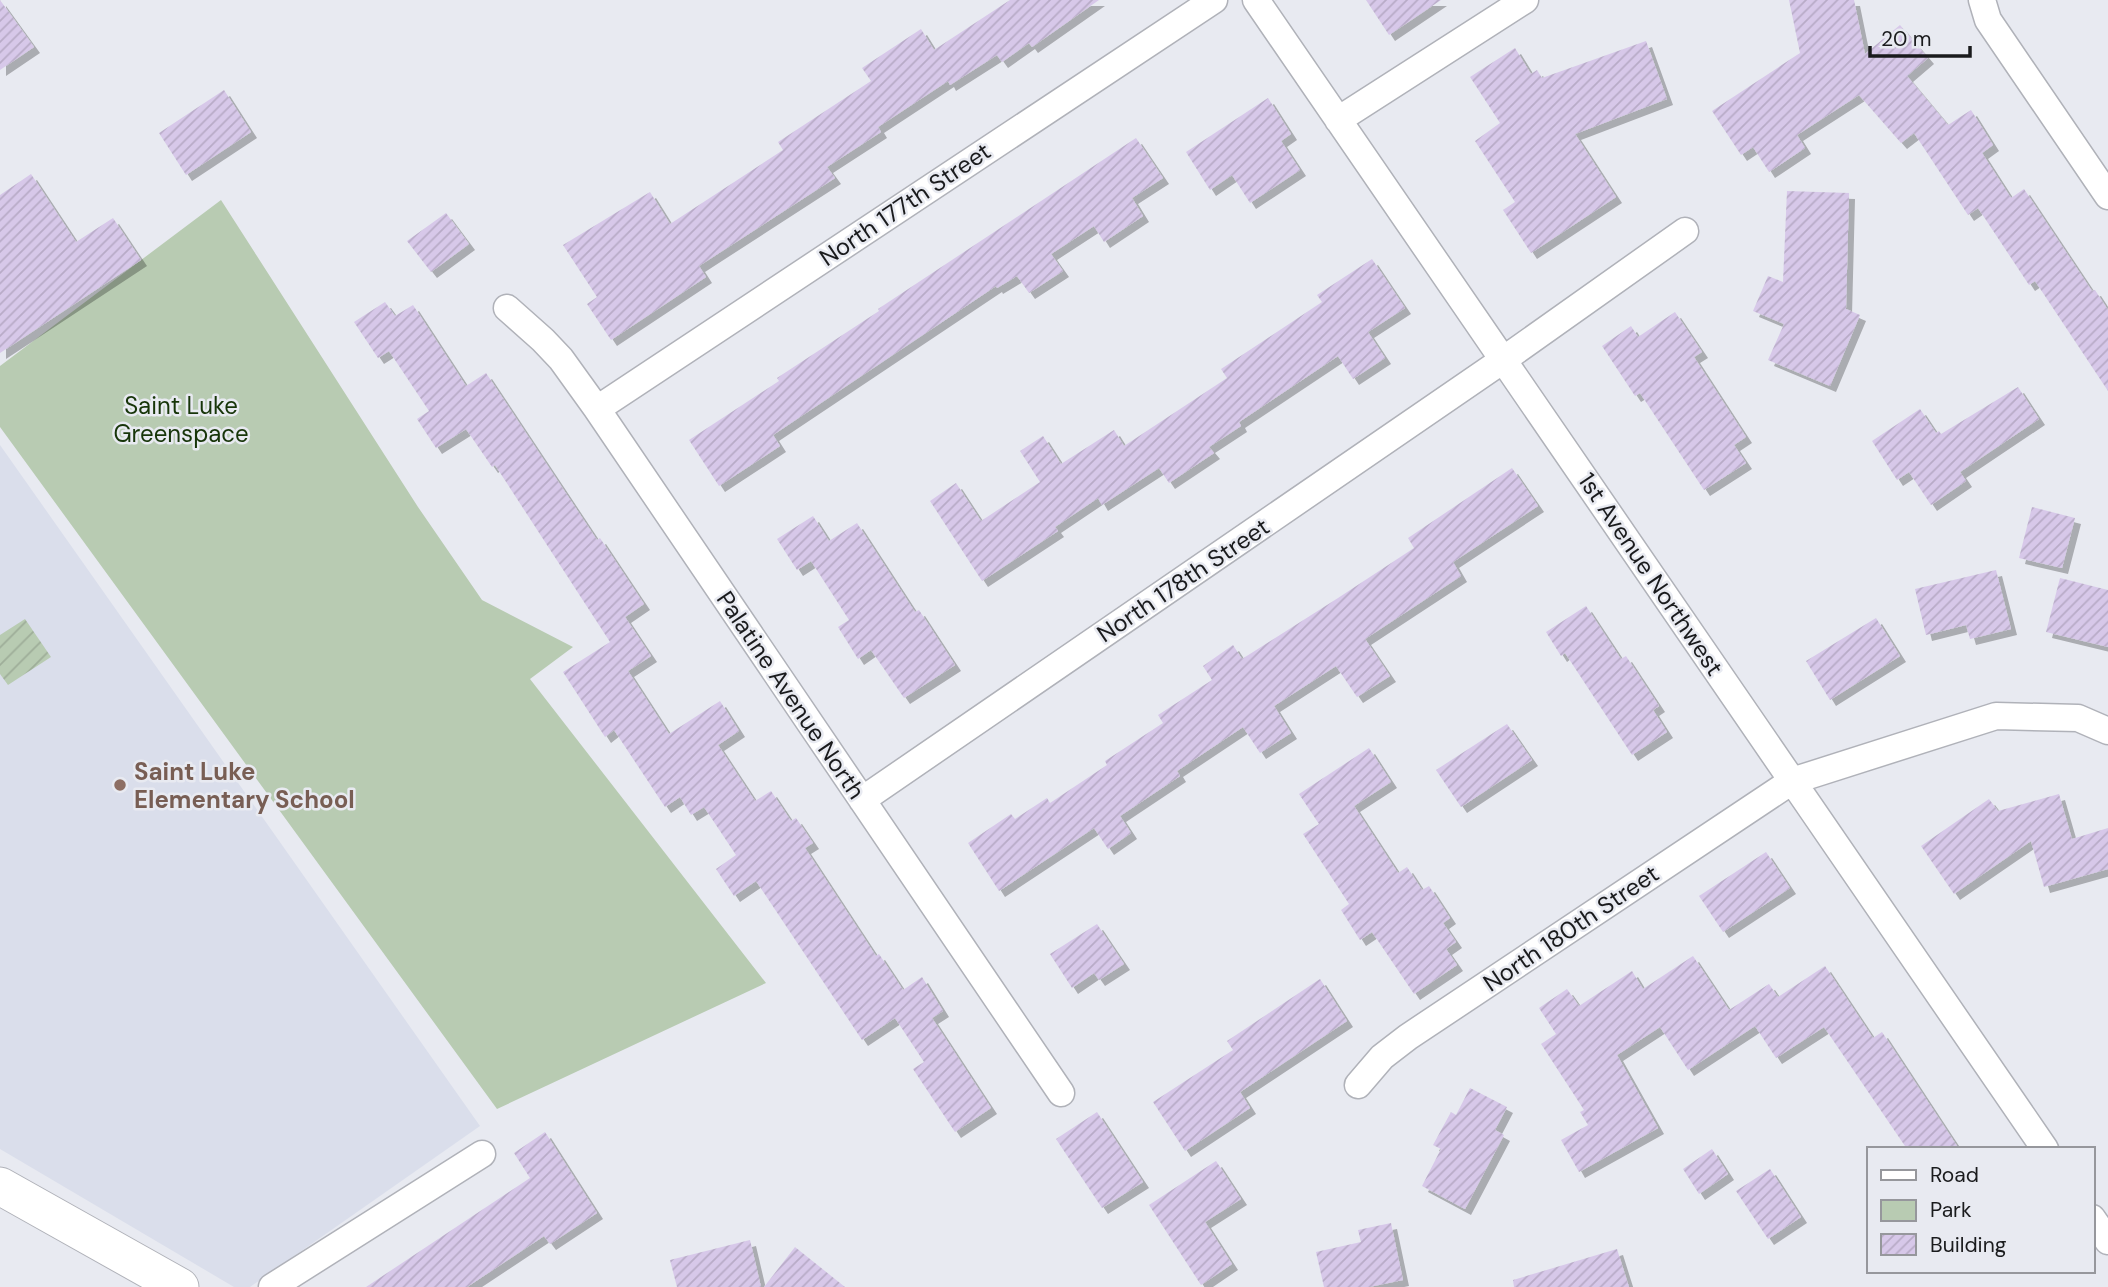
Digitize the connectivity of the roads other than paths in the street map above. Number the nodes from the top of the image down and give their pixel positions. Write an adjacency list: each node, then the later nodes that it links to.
1 (1214, 0): 10 (street, North 177th Street)
2 (1256, 0): 5 (street, 1st Avenue Northwest)
3 (1525, 0): 5 (street)
4 (1982, 0): 6 (street)
5 (1338, 120): 9 (street, 1st Avenue Northwest)
6 (2108, 196)
7 (1685, 231): 9 (street, North 178th Street)
8 (508, 308): 10 (street, Palatine Avenue North)
9 (1503, 360): 12 (street, 1st Avenue Northwest); 13 (street, North 178th Street)
10 (597, 409): 13 (street, Palatine Avenue North)
11 (2108, 731): 12 (street, North 180th Street)
12 (1792, 781): 14 (street, North 180th Street); 16 (street, 1st Avenue Northwest)
13 (862, 800): 15 (street, Palatine Avenue North)
14 (1358, 1085)
15 (1061, 1093)
16 (2044, 1147)
17 (482, 1154): 22 (street)
18 (0, 1186): 21 (street)
19 (2094, 1221): 20 (street)
20 (2108, 1241)
21 (180, 1287)
22 (272, 1287)

